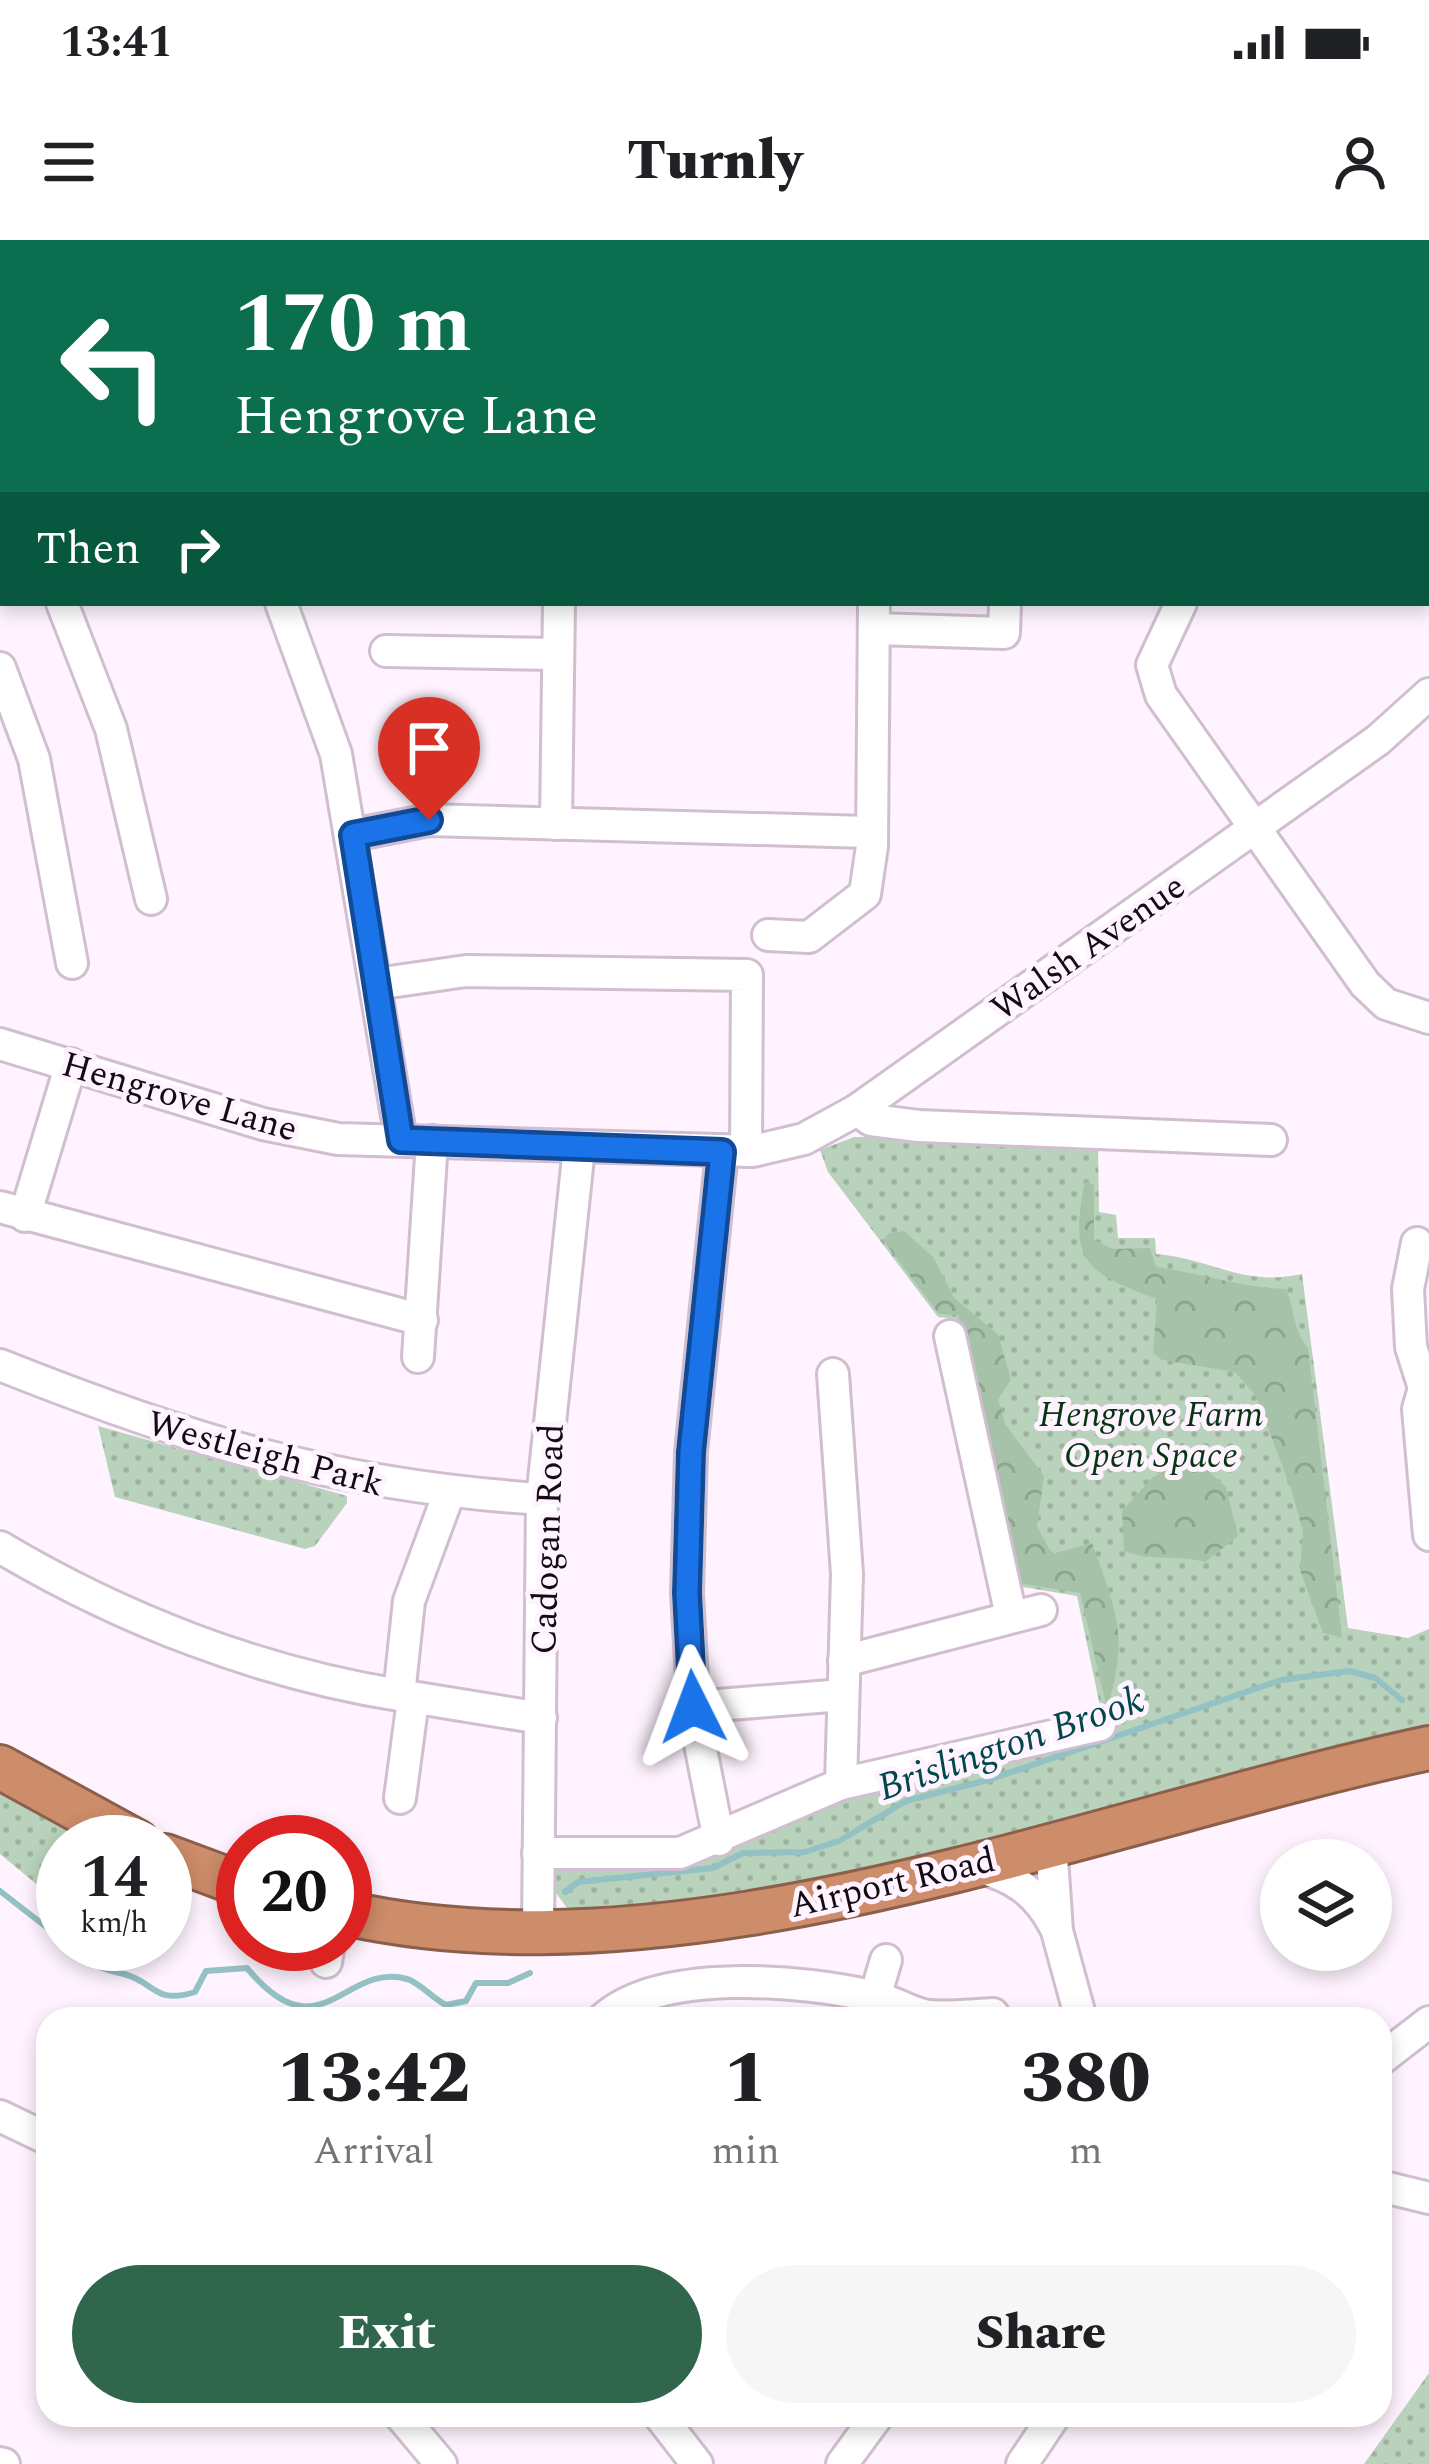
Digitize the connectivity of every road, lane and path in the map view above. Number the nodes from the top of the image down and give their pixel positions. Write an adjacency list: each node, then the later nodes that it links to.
1 (63, 606): 15 (street)
2 (282, 606): 14 (street)
3 (559, 606): 8 (street)
4 (1180, 606): 12 (street)
5 (875, 616): 6 (street); 13 (street)
6 (1004, 618)
7 (386, 651): 8 (street)
8 (558, 654): 11 (street)
9 (0, 668): 17 (street)
10 (1429, 694): 12 (street, Walsh Avenue)
11 (556, 824): 13 (street); 14 (street)
12 (1256, 826): 19 (street); 22 (street, Walsh Avenue)
13 (868, 832): 16 (street)
14 (353, 835): 18 (street)
15 (151, 899)
16 (768, 935)
17 (72, 963)
18 (376, 984): 23 (street); 27 (street)
19 (1429, 1018)
20 (0, 1044): 21 (street, Hengrove Lane)
21 (71, 1064): 23 (street, Hengrove Lane); 28 (street)
22 (857, 1110): 24 (street); 27 (street, Walsh Avenue)
23 (401, 1140): 25 (street, Hengrove Lane)
24 (1271, 1140)
25 (432, 1141): 26 (street, Hengrove Lane); 30 (street)
26 (579, 1148): 27 (street, Hengrove Lane); 37 (street, Cadogan Road)
27 (734, 1151): 43 (street)
28 (13, 1212): 30 (street)
29 (1417, 1243): 35 (street)
30 (422, 1320): 32 (street)
31 (950, 1336): 40 (street)
32 (418, 1358)
33 (0, 1365): 36 (street, Westleigh Park)
34 (833, 1374): 40 (street)
35 (1426, 1386): 38 (street)
36 (449, 1493): 37 (street, Westleigh Park); 42 (street)
37 (542, 1499): 44 (street, Cadogan Road)
38 (1429, 1535)
39 (0, 1547): 42 (street)
40 (844, 1661): 41 (street)
41 (844, 1696): 43 (street); 48 (street)
42 (406, 1697): 44 (street); 49 (street)
43 (693, 1707): 51 (street)
44 (541, 1718): 53 (street, Cadogan Road)
45 (1100, 1725): 48 (street)
46 (1429, 1748): 52 (highway, Airport Road)
47 (0, 1767): 50 (highway)
48 (841, 1784): 51 (street)
49 (400, 1798)
50 (88, 1815)
51 (719, 1840): 53 (street)
52 (1051, 1843): 54 (highway, Airport Road); 57 (street)
53 (538, 1853): 56 (street, Cadogan Road)
54 (967, 1864): 56 (highway, Airport Road); 57 (street)
55 (372, 1917): 56 (highway, Airport Road)
56 (538, 1930)
57 (1057, 1930): 62 (street)
58 (886, 1960): 59 (street)
59 (875, 1997): 60 (street); 61 (street)
60 (616, 2007)
61 (902, 2007)
62 (1078, 2007)
63 (1429, 2021): 64 (street)
64 (1392, 2050)
65 (0, 2116): 66 (street)
66 (36, 2133)
67 (1392, 2189): 68 (street)
68 (1429, 2198)
69 (410, 2427): 73 (street)
70 (668, 2427): 74 (street)
71 (869, 2427): 75 (street)
72 (1047, 2427): 76 (street)
73 (441, 2464)
74 (697, 2464)
75 (842, 2464)
76 (1022, 2464)

